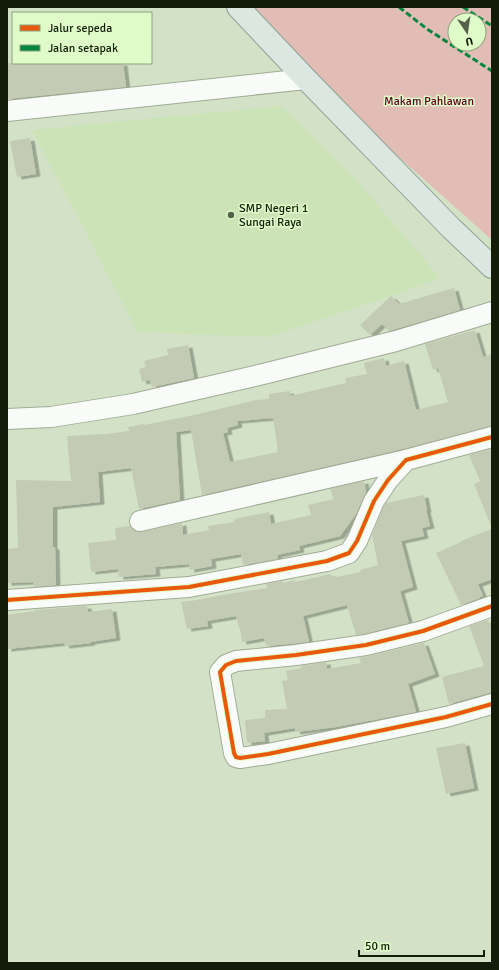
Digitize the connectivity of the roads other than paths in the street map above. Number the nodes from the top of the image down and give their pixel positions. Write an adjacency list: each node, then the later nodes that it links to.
1 (238, 7): 2 (main road)
2 (306, 80): 3 (street); 4 (main road)
3 (7, 111)
4 (492, 267)
5 (492, 312): 6 (street)
6 (7, 419)
7 (492, 437): 8 (street)
8 (406, 460): 9 (street); 10 (street)
9 (140, 521)
10 (7, 600)
11 (492, 606): 12 (street)
12 (492, 704)

